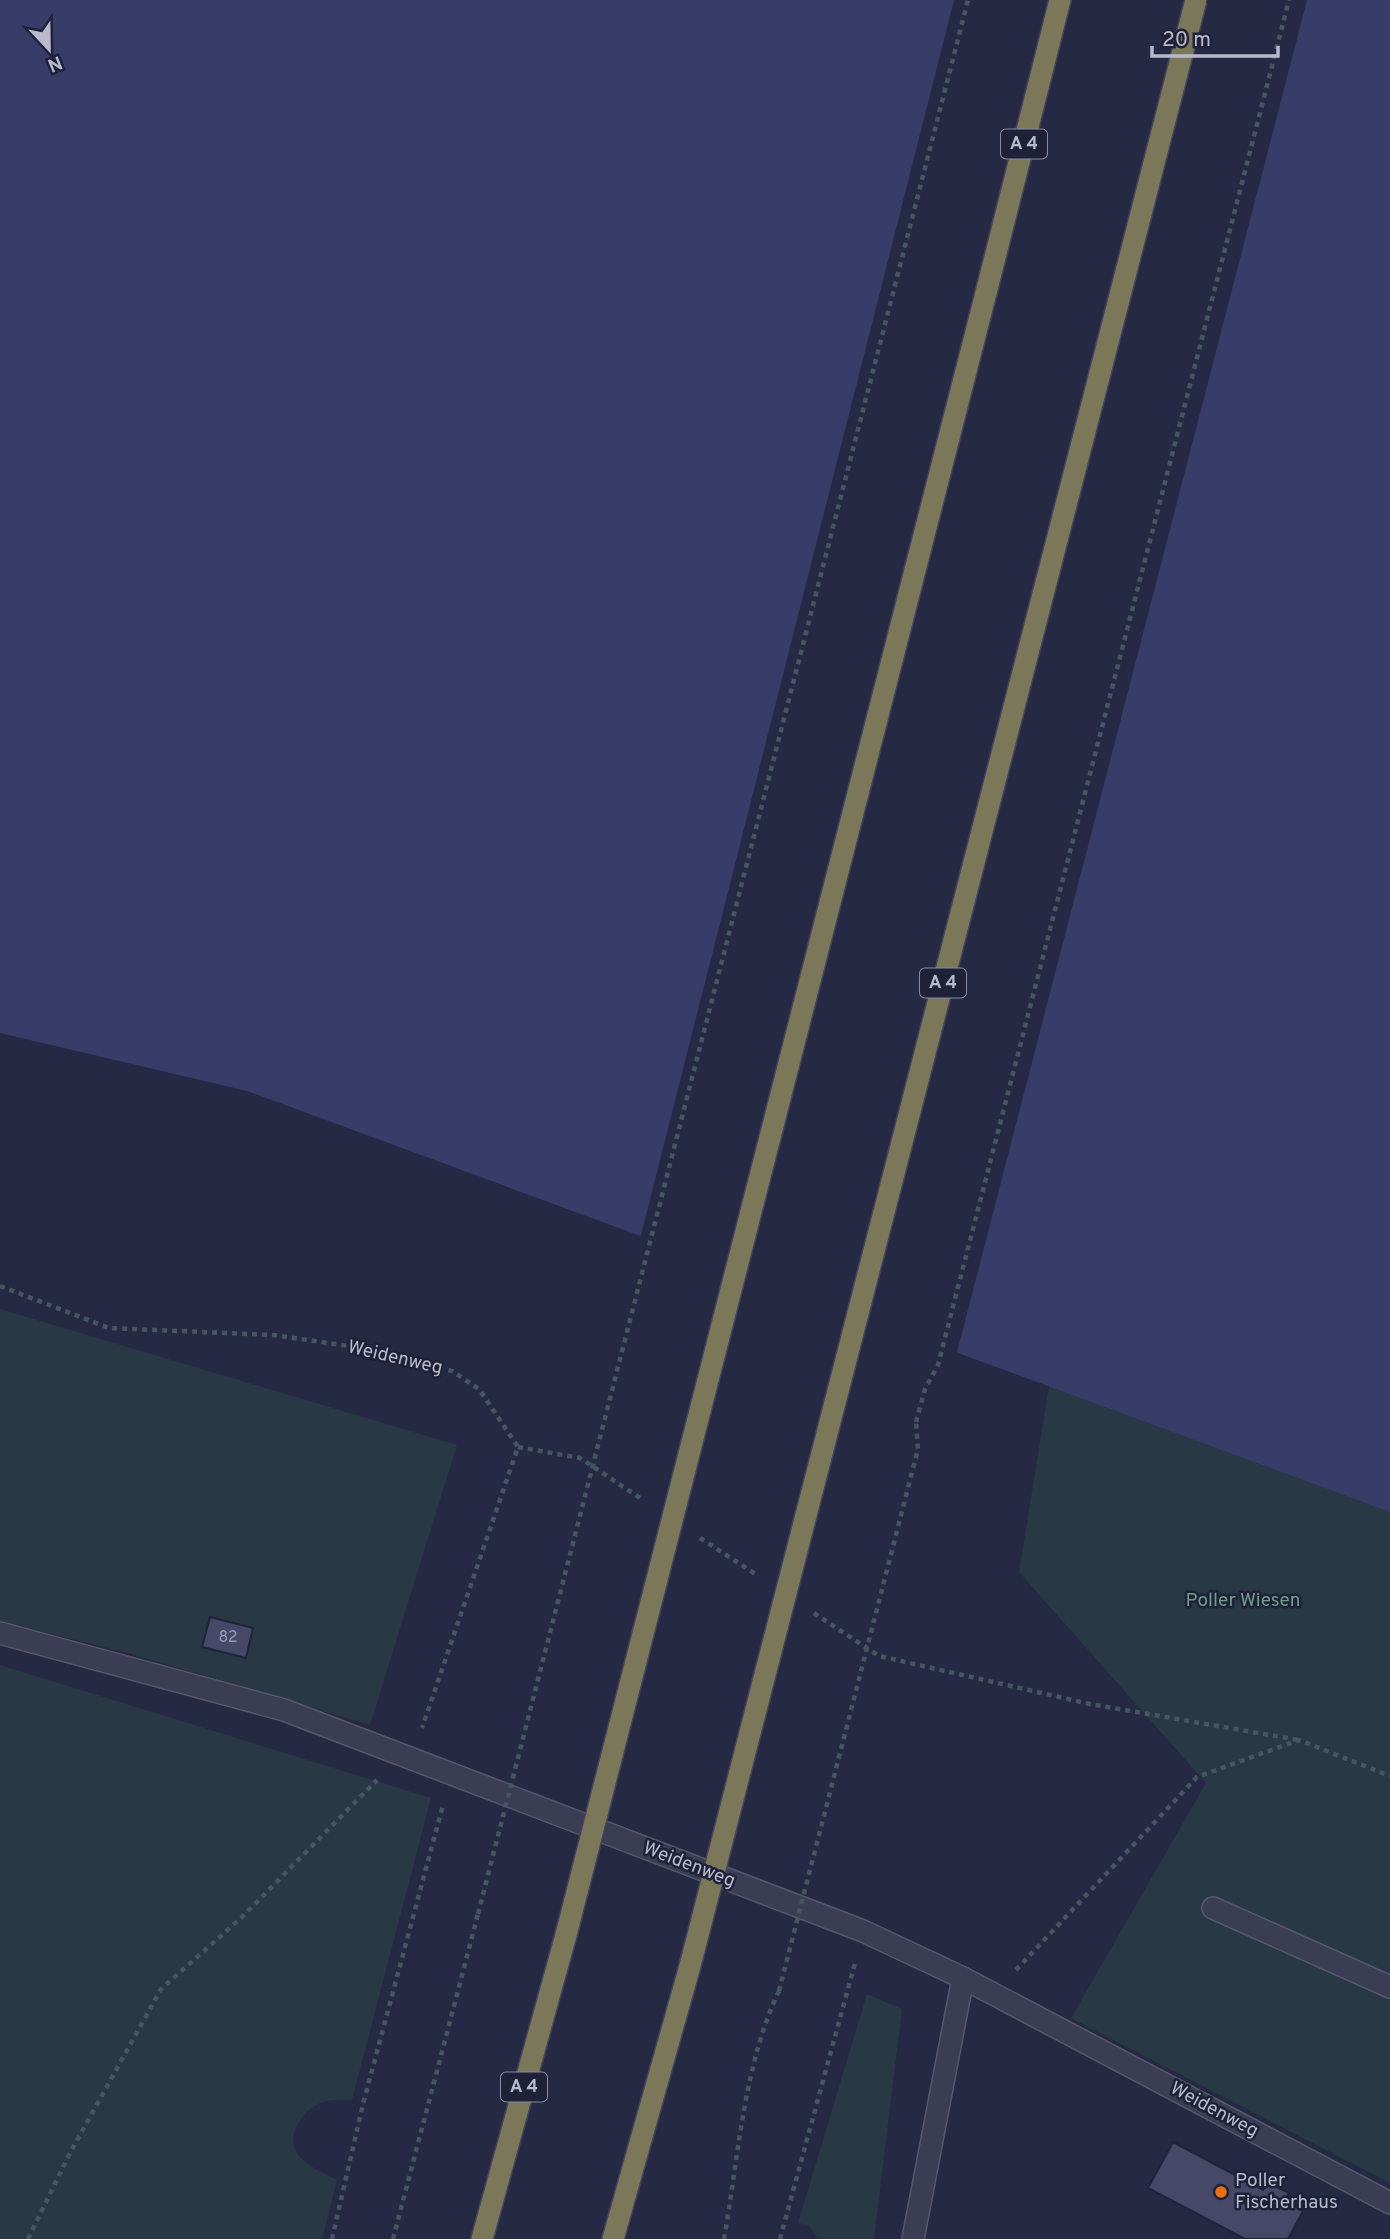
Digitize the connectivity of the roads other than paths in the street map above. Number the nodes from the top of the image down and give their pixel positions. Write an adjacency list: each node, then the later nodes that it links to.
1 (1060, 0): 8 (highway, A 4, bridge)
2 (1196, 0): 9 (highway, A 4, bridge)
3 (0, 1633): 5 (street, Weidenweg)
4 (1213, 1908): 6 (street)
5 (963, 1978): 7 (street, Weidenweg); 10 (street)
6 (1390, 1987)
7 (1390, 2203)
8 (482, 2239)
9 (613, 2239)
10 (912, 2239)

